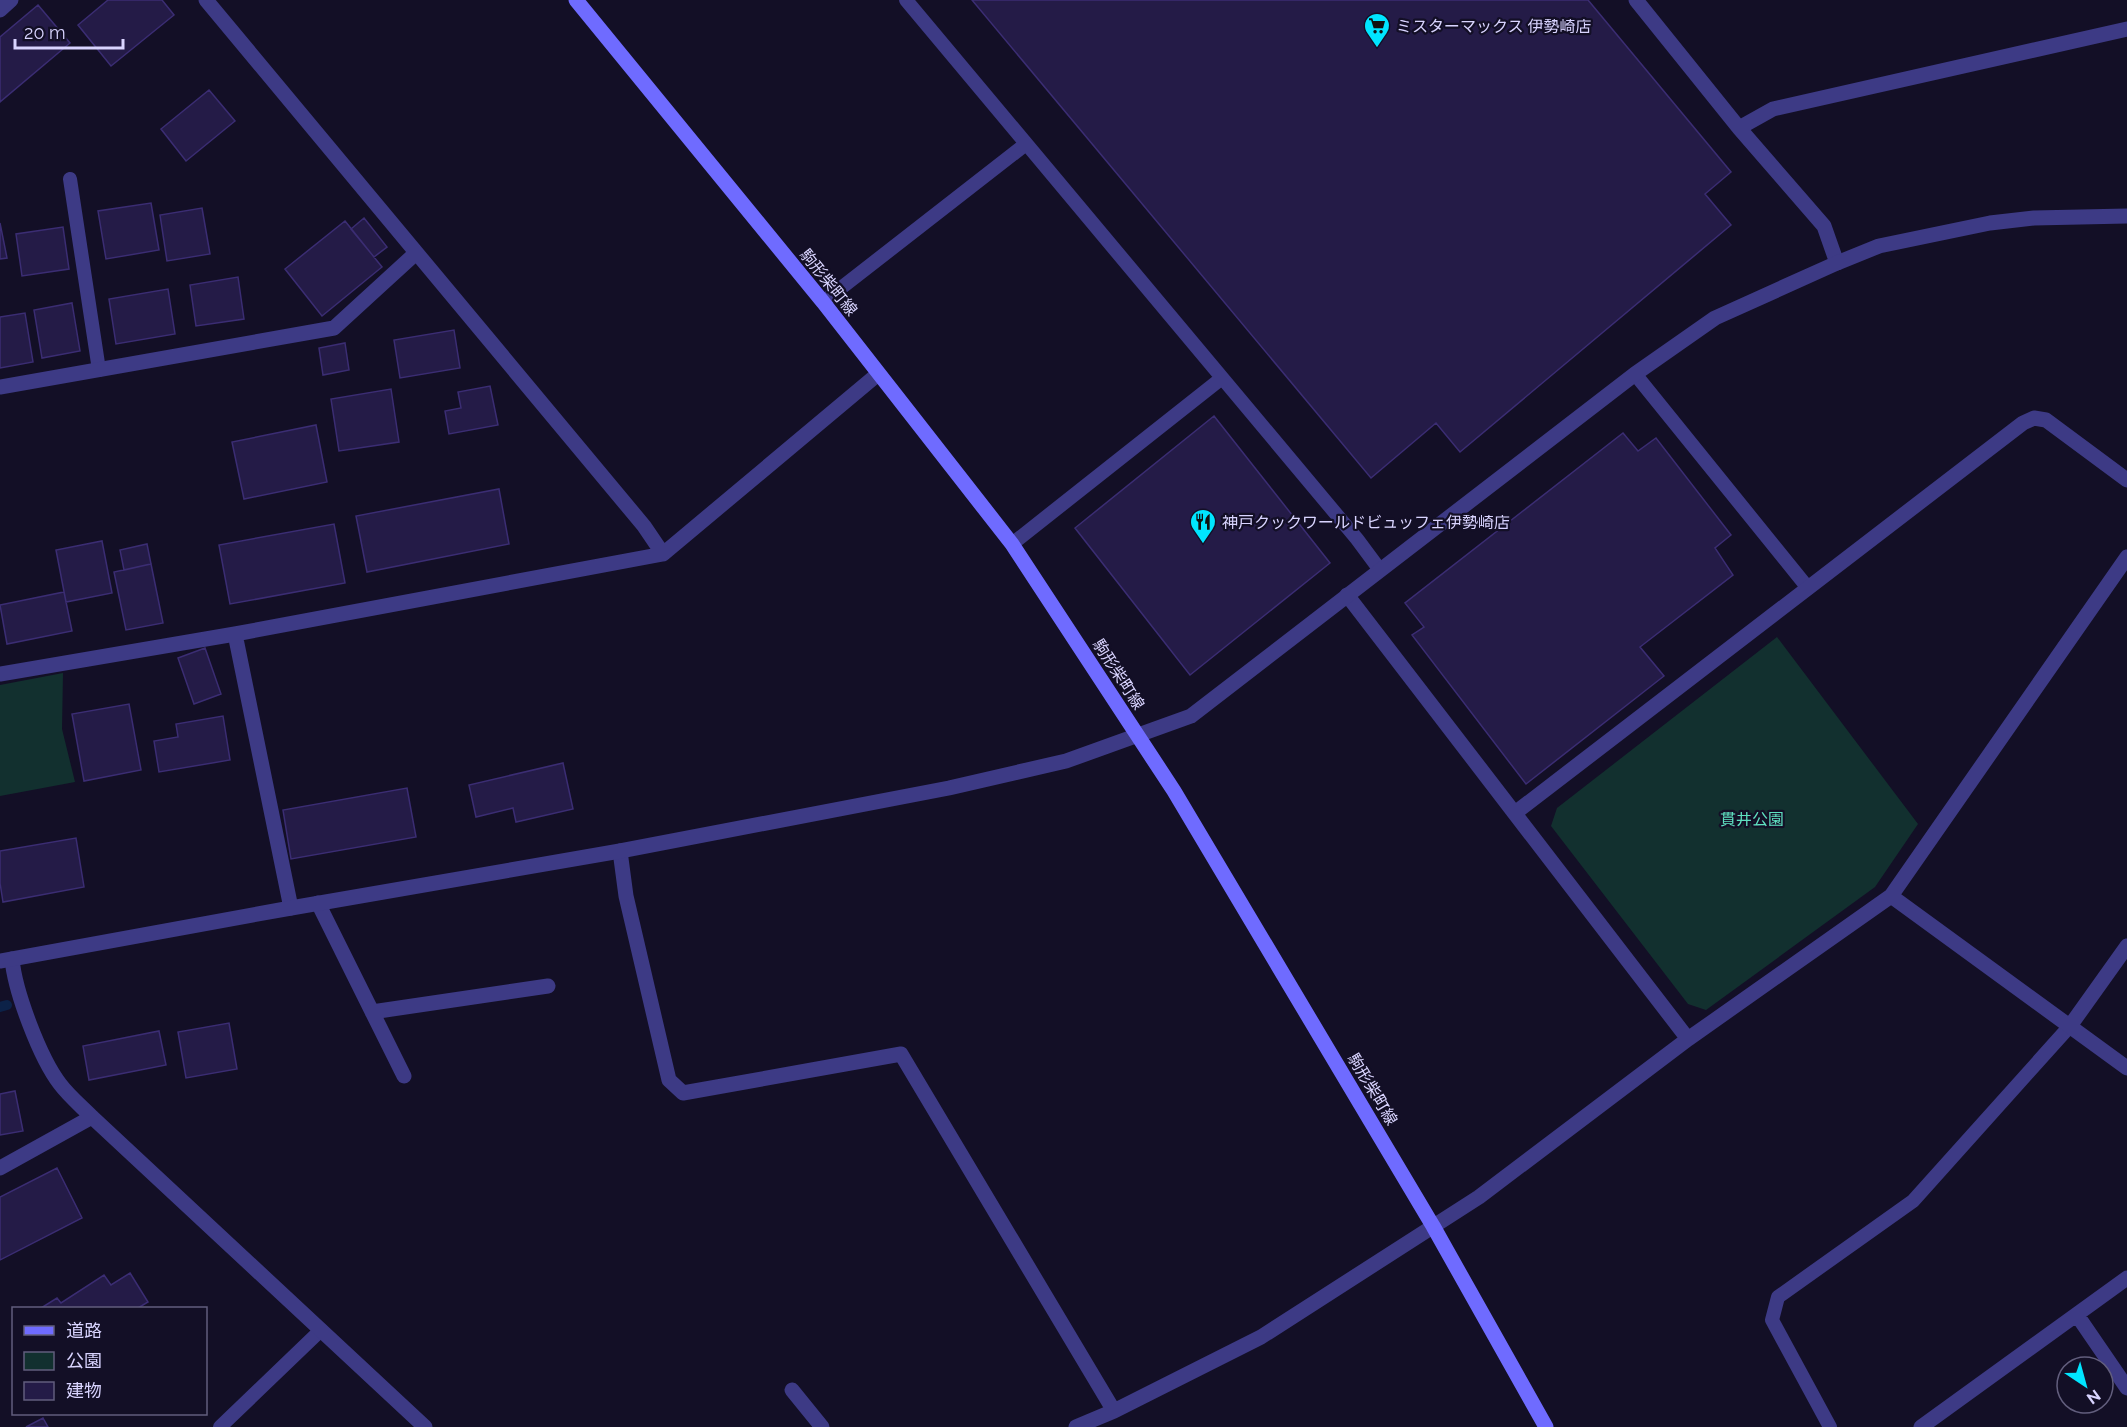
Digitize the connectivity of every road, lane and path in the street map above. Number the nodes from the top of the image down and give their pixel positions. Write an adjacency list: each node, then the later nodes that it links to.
1 (11, 0): 6 (street)
2 (206, 0): 12 (street)
3 (576, 0): 14 (main road, 駒形柴町線)
4 (906, 0): 9 (lane)
5 (1636, 0): 8 (street)
6 (0, 10)
7 (2127, 29): 8 (street)
8 (1739, 128): 13 (street)
9 (1026, 144): 14 (lane); 18 (lane)
10 (70, 179): 15 (lane)
11 (2127, 216): 13 (street)
12 (416, 253): 15 (street); 22 (street)
13 (1837, 263): 17 (street)
14 (823, 302): 16 (main road, 駒形柴町線)
15 (99, 370): 19 (street)
16 (878, 374): 21 (main road, 駒形柴町線); 22 (street)
17 (1635, 374): 24 (street); 25 (lane)
18 (1222, 378): 21 (lane); 24 (lane)
19 (0, 387)
20 (2127, 480): 25 (street)
21 (1012, 544): 29 (main road, 駒形柴町線)
22 (663, 554): 27 (street)
23 (2127, 557): 32 (street)
24 (1380, 570): 26 (street)
25 (1808, 588): 30 (street)
26 (1347, 595): 29 (street); 30 (street)
27 (235, 634): 28 (street); 34 (street)
28 (0, 674)
29 (1137, 735): 31 (street); 45 (main road, 駒形柴町線)
30 (1515, 813): 40 (street)
31 (620, 851): 33 (street); 51 (street)
32 (1891, 896): 39 (street); 40 (street)
33 (318, 903): 34 (street); 38 (street)
34 (291, 908): 36 (street)
35 (2127, 946): 39 (street)
36 (6, 960): 43 (street)
37 (548, 986): 38 (street)
38 (372, 1012): 42 (street)
39 (2070, 1026): 41 (street); 57 (lane)
40 (1688, 1038): 45 (street)
41 (2127, 1068)
42 (404, 1076)
43 (92, 1117): 44 (street); 48 (street)
44 (0, 1168)
45 (1432, 1226): 51 (street); 56 (main road, 駒形柴町線)
46 (2127, 1278): 47 (street)
47 (2078, 1315): 49 (street); 58 (street)
48 (321, 1330): 52 (lane); 53 (street)
49 (2127, 1388)
50 (792, 1390): 54 (street)
51 (1114, 1411): 55 (street)
52 (220, 1427)
53 (425, 1427)
54 (822, 1427)
55 (1076, 1427)
56 (1546, 1427)
57 (1830, 1427)
58 (1921, 1427)

